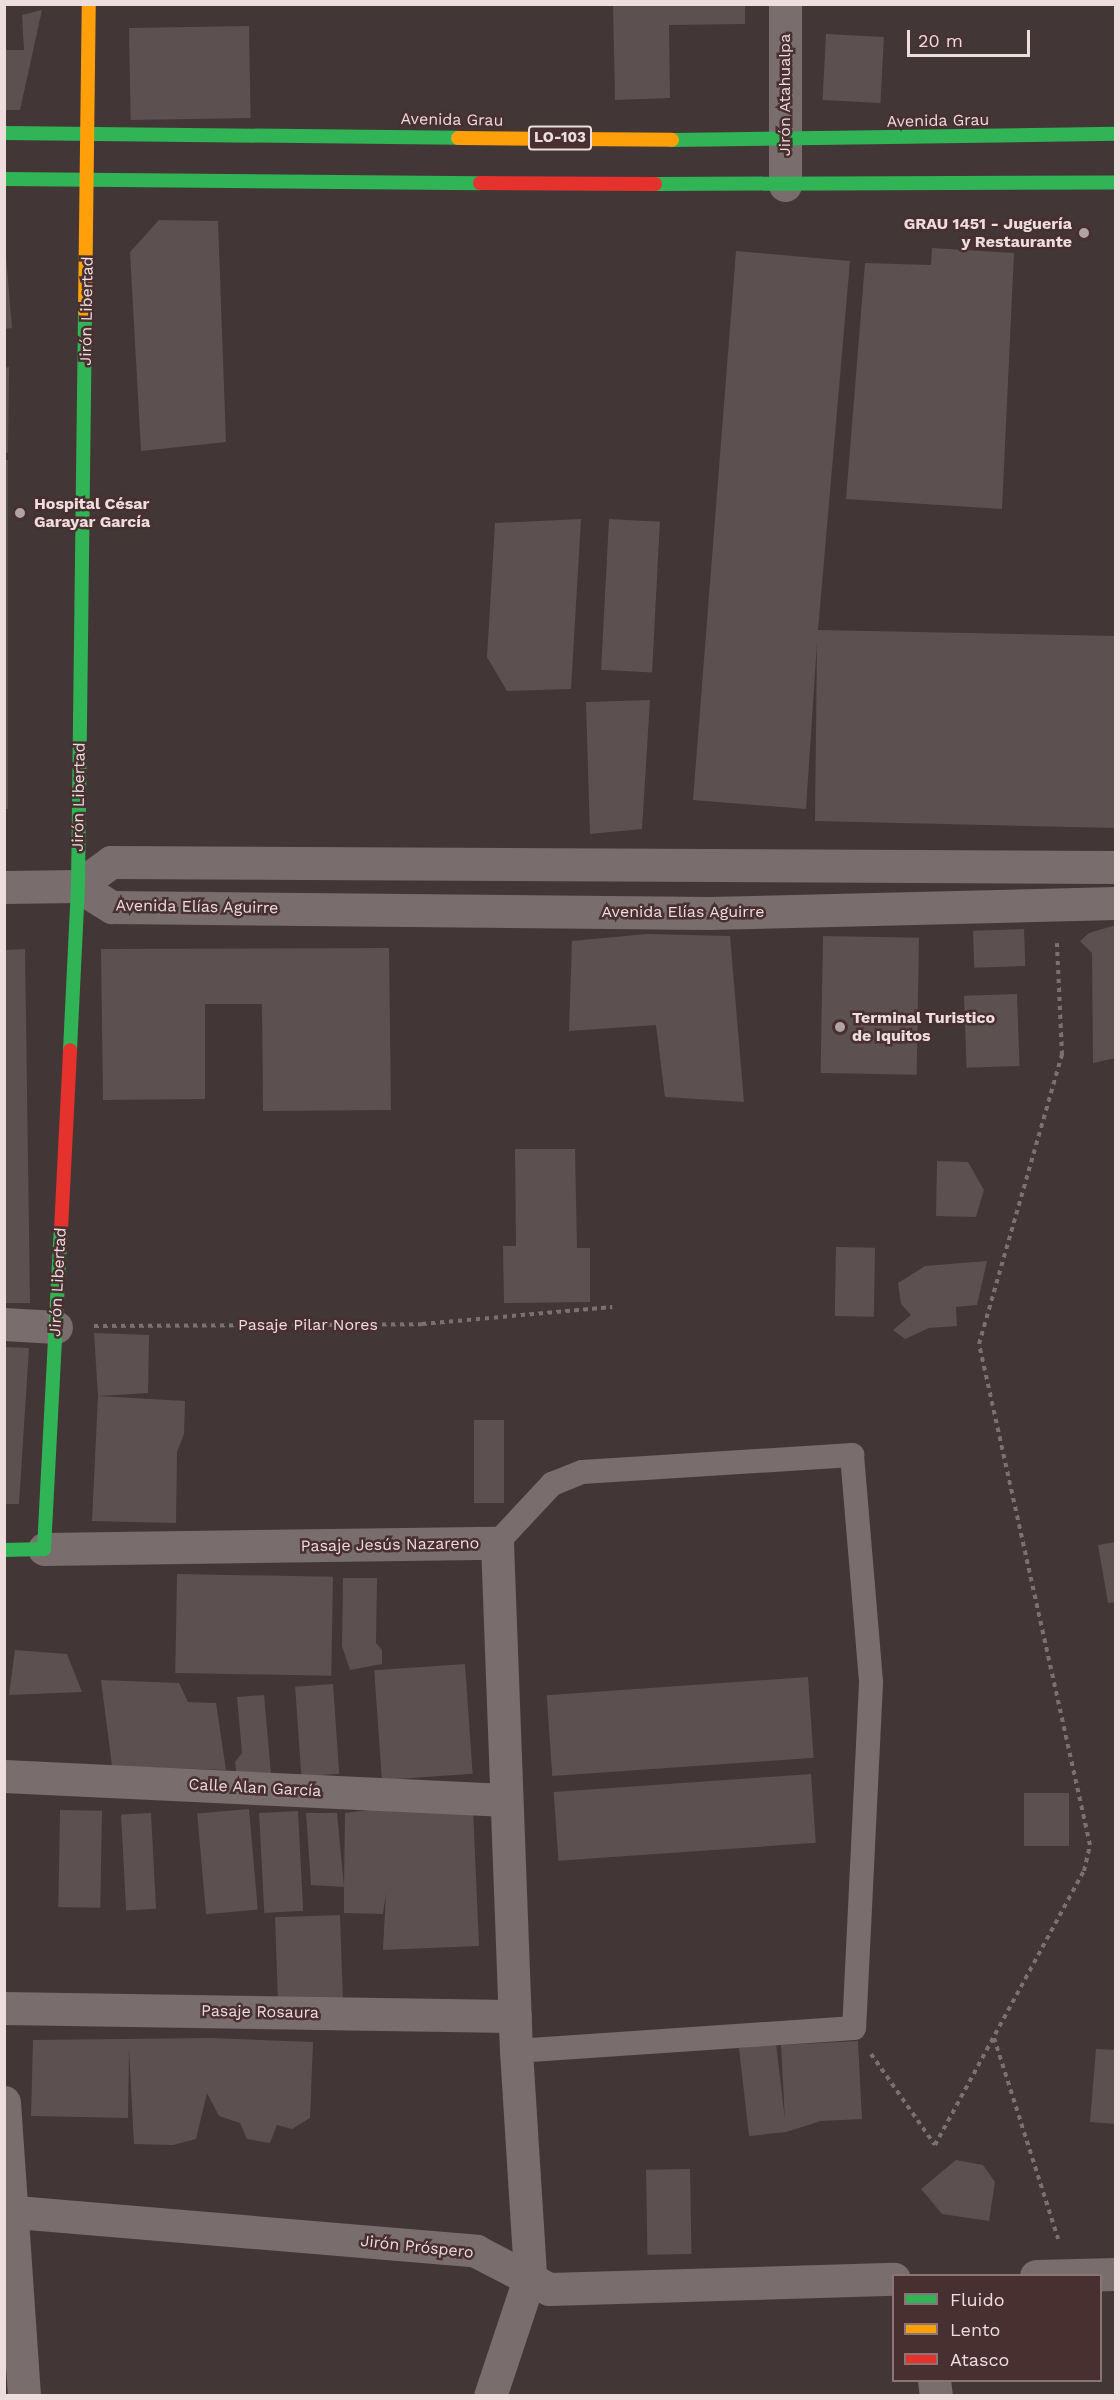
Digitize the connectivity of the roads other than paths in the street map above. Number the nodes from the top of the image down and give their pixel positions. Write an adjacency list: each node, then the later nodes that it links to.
1 (89, 4): 3 (main road, Jirón Libertad)
2 (785, 4): 6 (street, Jirón Atahualpa)
3 (90, 131): 4 (main road, Avenida Grau / LO-103); 6 (main road, Avenida Grau / LO-103); 7 (main road, Jirón Libertad)
4 (4, 133)
5 (1116, 134): 6 (main road, Avenida Grau / LO-103)
6 (786, 141): 10 (street, Jirón Atahualpa)
7 (89, 177): 8 (main road); 10 (main road); 13 (main road, Jirón Libertad)
8 (4, 179)
9 (1116, 182): 10 (main road)
10 (785, 185)
11 (809, 867): 12 (street); 13 (street); 16 (street)
12 (1116, 867)
13 (78, 886): 14 (street); 16 (street, Avenida Elías Aguirre); 18 (main road, Jirón Libertad)
14 (4, 887)
15 (1116, 903): 16 (street, Avenida Elías Aguirre)
16 (810, 911)
17 (4, 1324): 18 (street)
18 (56, 1326): 20 (main road, Jirón Libertad)
19 (497, 1543): 20 (street, Pasaje Jesús Nazareno); 23 (street); 26 (lane, Pasaje Jesús Nazareno)
20 (44, 1549): 21 (main road)
21 (4, 1551)
22 (4, 1776): 23 (street, Calle Alan García)
23 (506, 1800): 25 (street)
24 (4, 2008): 25 (street, Pasaje Rosaura)
25 (515, 2016): 26 (street)
26 (516, 2051): 29 (street)
27 (4, 2102): 28 (street)
28 (9, 2211): 29 (street, Jirón Próspero); 31 (street)
29 (530, 2276): 30 (street, Jirón Próspero); 32 (street)
30 (892, 2278)
31 (24, 2396)
32 (490, 2396)

